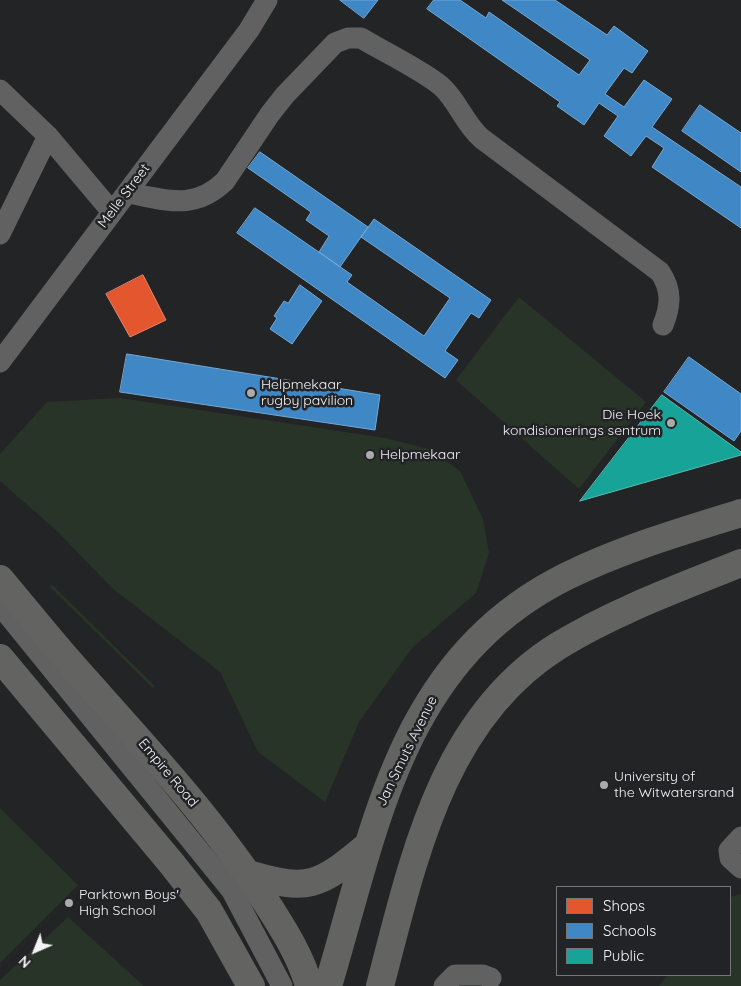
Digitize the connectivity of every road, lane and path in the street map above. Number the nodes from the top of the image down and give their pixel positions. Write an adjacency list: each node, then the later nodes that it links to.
1 (267, 0): 3 (street, Melle Street)
2 (279, 0): 3 (street, Melle Street)
3 (249, 30): 6 (street, Melle Street)
4 (0, 90): 5 (street)
5 (48, 136): 7 (street); 8 (street)
6 (127, 193): 7 (street, Melle Street); 9 (street)
7 (112, 212): 10 (street, Melle Street)
8 (0, 234)
9 (663, 324)
10 (3, 350)
11 (741, 513): 18 (main road, Jan Smuts Avenue)
12 (741, 563): 29 (main road)
13 (0, 579): 21 (main road, Empire Road)
14 (0, 605): 26 (street)
15 (0, 624): 25 (street)
16 (0, 658): 19 (main road)
17 (741, 837): 20 (street)
18 (366, 847): 21 (main road); 28 (main road, Jan Smuts Avenue)
19 (172, 864): 23 (main road); 24 (main road)
20 (741, 868)
21 (248, 874): 27 (main road, Empire Road)
22 (491, 978): 30 (street)
23 (236, 986)
24 (251, 986)
25 (265, 986)
26 (282, 986)
27 (309, 986)
28 (328, 986)
29 (380, 986)
30 (444, 986)

